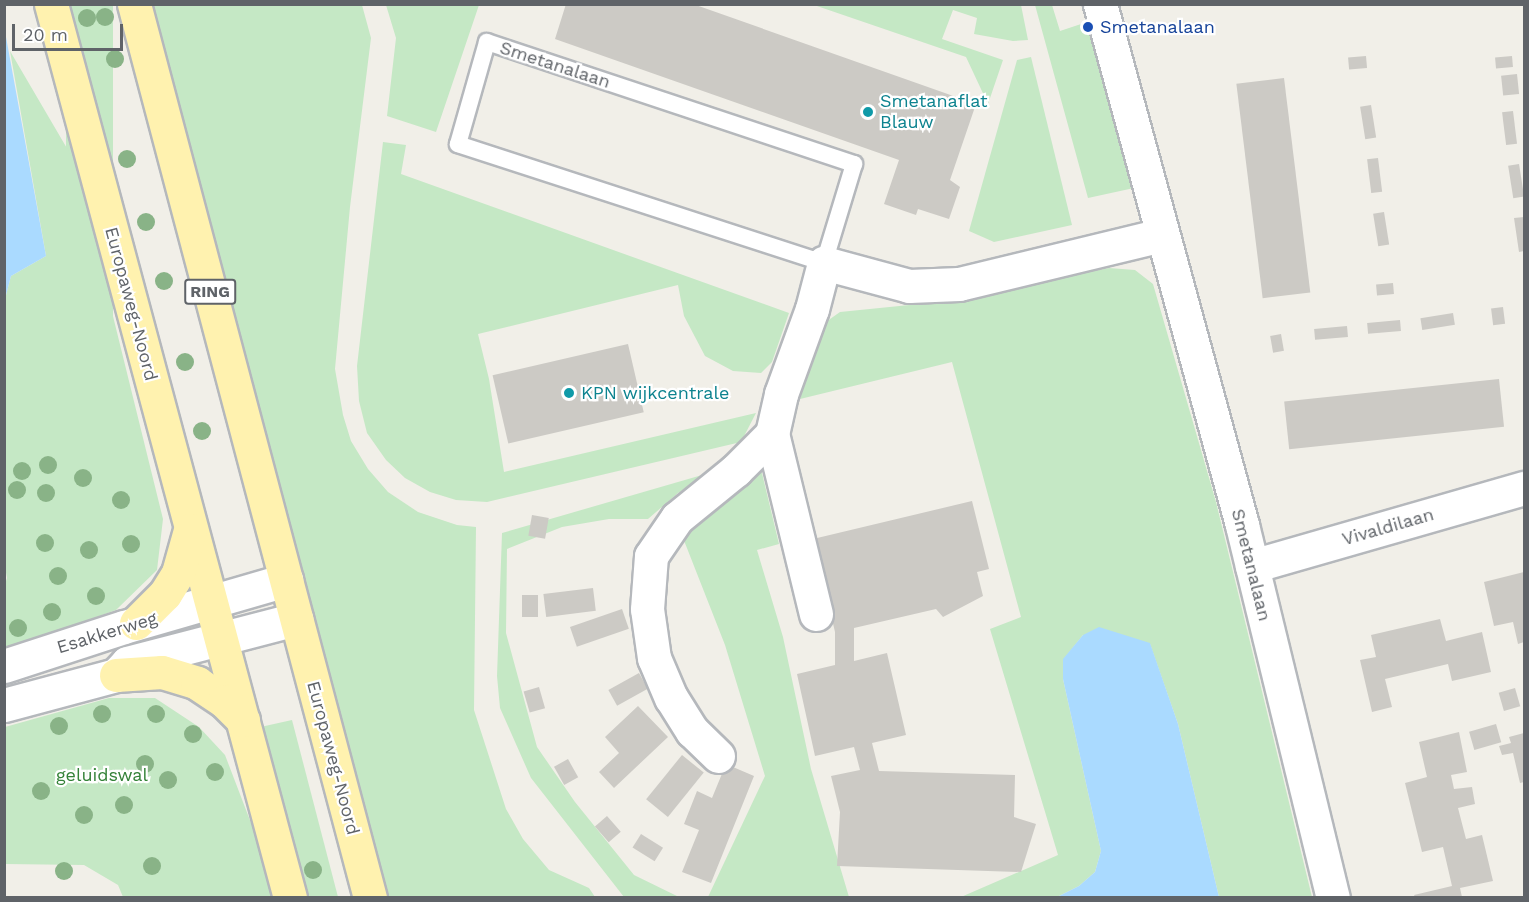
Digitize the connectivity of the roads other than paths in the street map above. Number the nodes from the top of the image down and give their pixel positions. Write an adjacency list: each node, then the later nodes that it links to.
1 (51, 4): 8 (main road, Europaweg-Noord)
2 (134, 4): 10 (main road, Europaweg-Noord / RING)
3 (1102, 5): 4 (street, Smetanalaan)
4 (1161, 236): 5 (street, Smetanalaan); 9 (street, Smetanalaan)
5 (824, 263): 5 (lane, Smetanalaan); 6 (street, Smetanalaan)
6 (772, 435): 12 (street, Smetanalaan); 20 (street)
7 (1524, 488): 9 (street, Vivaldilaan)
8 (190, 530): 11 (main road, Europaweg-Noord); 14 (main road)
9 (1252, 566): 23 (street, Smetanalaan)
10 (286, 580): 11 (street); 13 (main road, Europaweg-Noord / RING)
11 (210, 602): 14 (street, Esakkerweg); 15 (main road, Europaweg-Noord)
12 (816, 614)
13 (296, 619): 15 (street); 22 (main road, Europaweg-Noord / RING)
14 (136, 623): 16 (street, Esakkerweg)
15 (220, 639): 17 (street, Esakkerweg); 19 (main road, Europaweg-Noord)
16 (4, 666)
17 (116, 675): 18 (street, Esakkerweg); 19 (main road)
18 (4, 705)
19 (243, 720): 21 (main road, Europaweg-Noord)
20 (718, 756)
21 (290, 897)
22 (370, 897)
23 (1333, 897)

